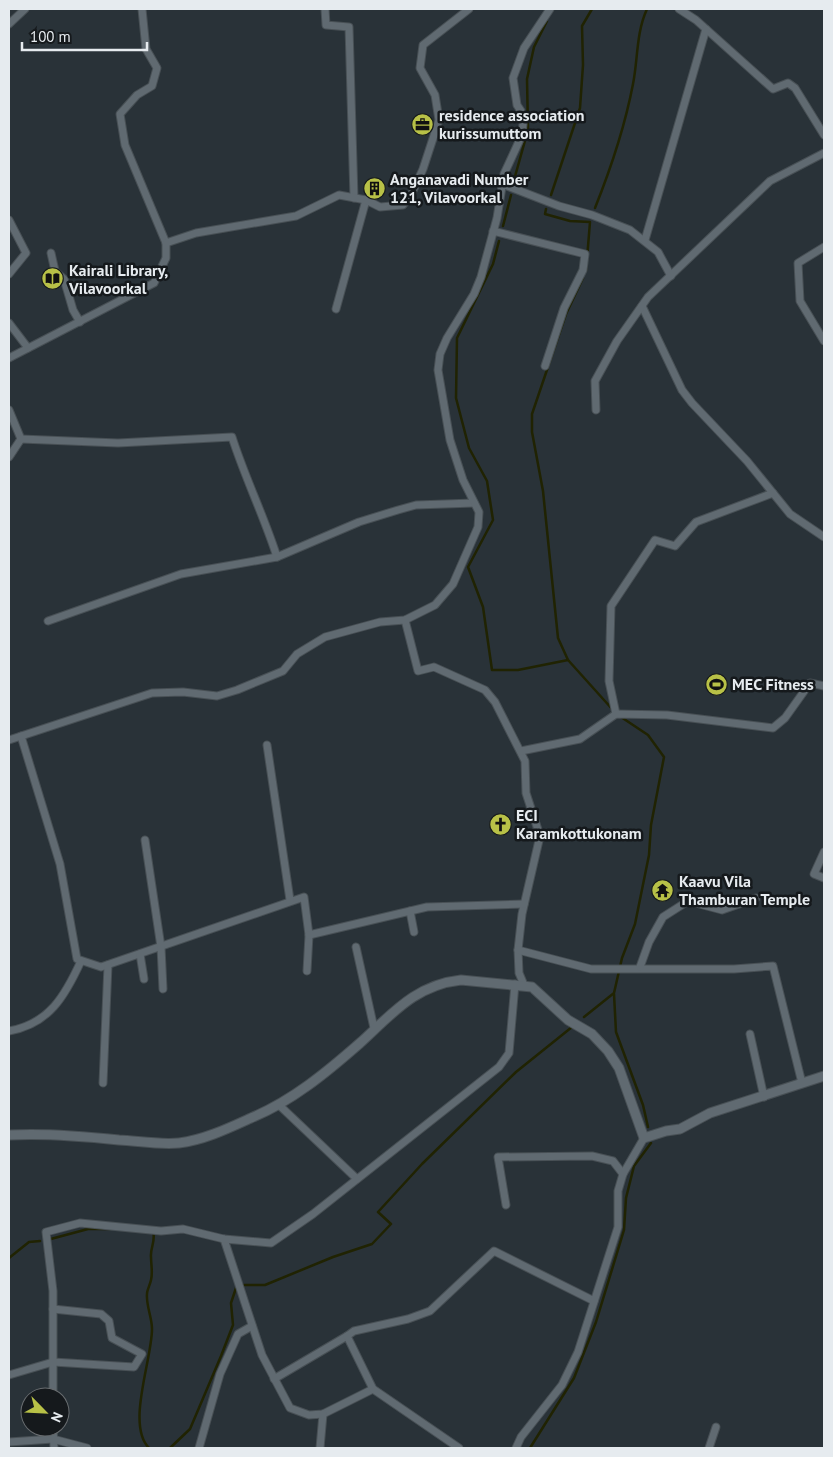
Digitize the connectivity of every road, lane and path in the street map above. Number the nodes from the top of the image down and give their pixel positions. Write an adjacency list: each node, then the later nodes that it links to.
1 (25, 9): 7 (street)
2 (142, 9): 17 (street)
3 (325, 9): 12 (street)
4 (469, 9): 13 (street)
5 (550, 9): 11 (street)
6 (678, 9): 8 (street)
7 (9, 24)
8 (706, 29): 9 (street); 16 (street)
9 (824, 134)
10 (824, 153): 21 (street)
11 (502, 184): 15 (street); 16 (street)
12 (354, 198): 13 (street); 17 (street)
13 (366, 200): 23 (street)
14 (9, 220): 20 (street)
15 (493, 231): 29 (street); 35 (street)
16 (645, 240): 21 (street)
17 (166, 243): 24 (street)
18 (824, 247): 26 (street)
19 (51, 253): 24 (street)
20 (9, 274)
21 (671, 276): 22 (street)
22 (642, 306): 31 (street); 34 (street)
23 (336, 310)
24 (80, 322): 27 (street)
25 (9, 323): 27 (street)
26 (824, 341)
27 (28, 348): 28 (street)
28 (9, 358)
29 (545, 366)
30 (9, 410): 32 (street)
31 (596, 410)
32 (21, 438): 33 (street); 37 (street)
33 (9, 457)
34 (773, 493): 36 (street); 41 (street)
35 (474, 503): 37 (street); 38 (street)
36 (824, 537)
37 (277, 557): 39 (street)
38 (405, 620): 42 (street); 45 (street)
39 (48, 621)
40 (824, 686): 41 (street)
41 (616, 714): 45 (street)
42 (21, 736): 43 (street); 59 (street)
43 (9, 740)
44 (268, 745): 50 (street)
45 (521, 751): 51 (street)
46 (146, 840): 55 (street)
47 (824, 852): 48 (street)
48 (824, 878)
49 (756, 898): 61 (street)
50 (290, 900): 54 (street); 55 (street)
51 (524, 904): 52 (street); 57 (street)
52 (410, 911): 53 (street); 54 (street)
53 (414, 932)
54 (309, 935): 62 (street)
55 (161, 947): 58 (street); 65 (street)
56 (356, 947): 66 (street)
57 (518, 950): 61 (street); 64 (street)
58 (140, 954): 60 (street); 63 (street)
59 (81, 961): 60 (street); 67 (street)
60 (108, 965): 70 (street)
61 (640, 967): 71 (street)
62 (307, 971)
63 (144, 979)
64 (520, 984): 66 (street); 75 (street); 77 (street)
65 (163, 989)
66 (374, 1028): 73 (street)
67 (9, 1030)
68 (750, 1034): 72 (street)
69 (824, 1076): 71 (street)
70 (103, 1083)
71 (802, 1083): 72 (street)
72 (764, 1097): 75 (street)
73 (279, 1105): 74 (street); 77 (street)
74 (9, 1136)
75 (644, 1138): 76 (street)
76 (623, 1174): 78 (street); 80 (street)
77 (357, 1179): 79 (street)
78 (506, 1205)
79 (224, 1239): 81 (street); 82 (street)
80 (594, 1301): 83 (street); 98 (street)
81 (53, 1309): 84 (street); 84 (street)
82 (252, 1326): 86 (street); 95 (street)
83 (347, 1336): 86 (street); 88 (street)
84 (53, 1362): 85 (street); 87 (street)
85 (9, 1375)
86 (274, 1379): 89 (street)
87 (53, 1387)
88 (373, 1389): 89 (street); 97 (street)
89 (322, 1414): 96 (street)
90 (716, 1428): 99 (street)
91 (54, 1439): 92 (street); 93 (street); 94 (street)
92 (9, 1442)
93 (54, 1448)
94 (87, 1448)
95 (199, 1448)
96 (320, 1448)
97 (459, 1448)
98 (516, 1448)
99 (709, 1448)

